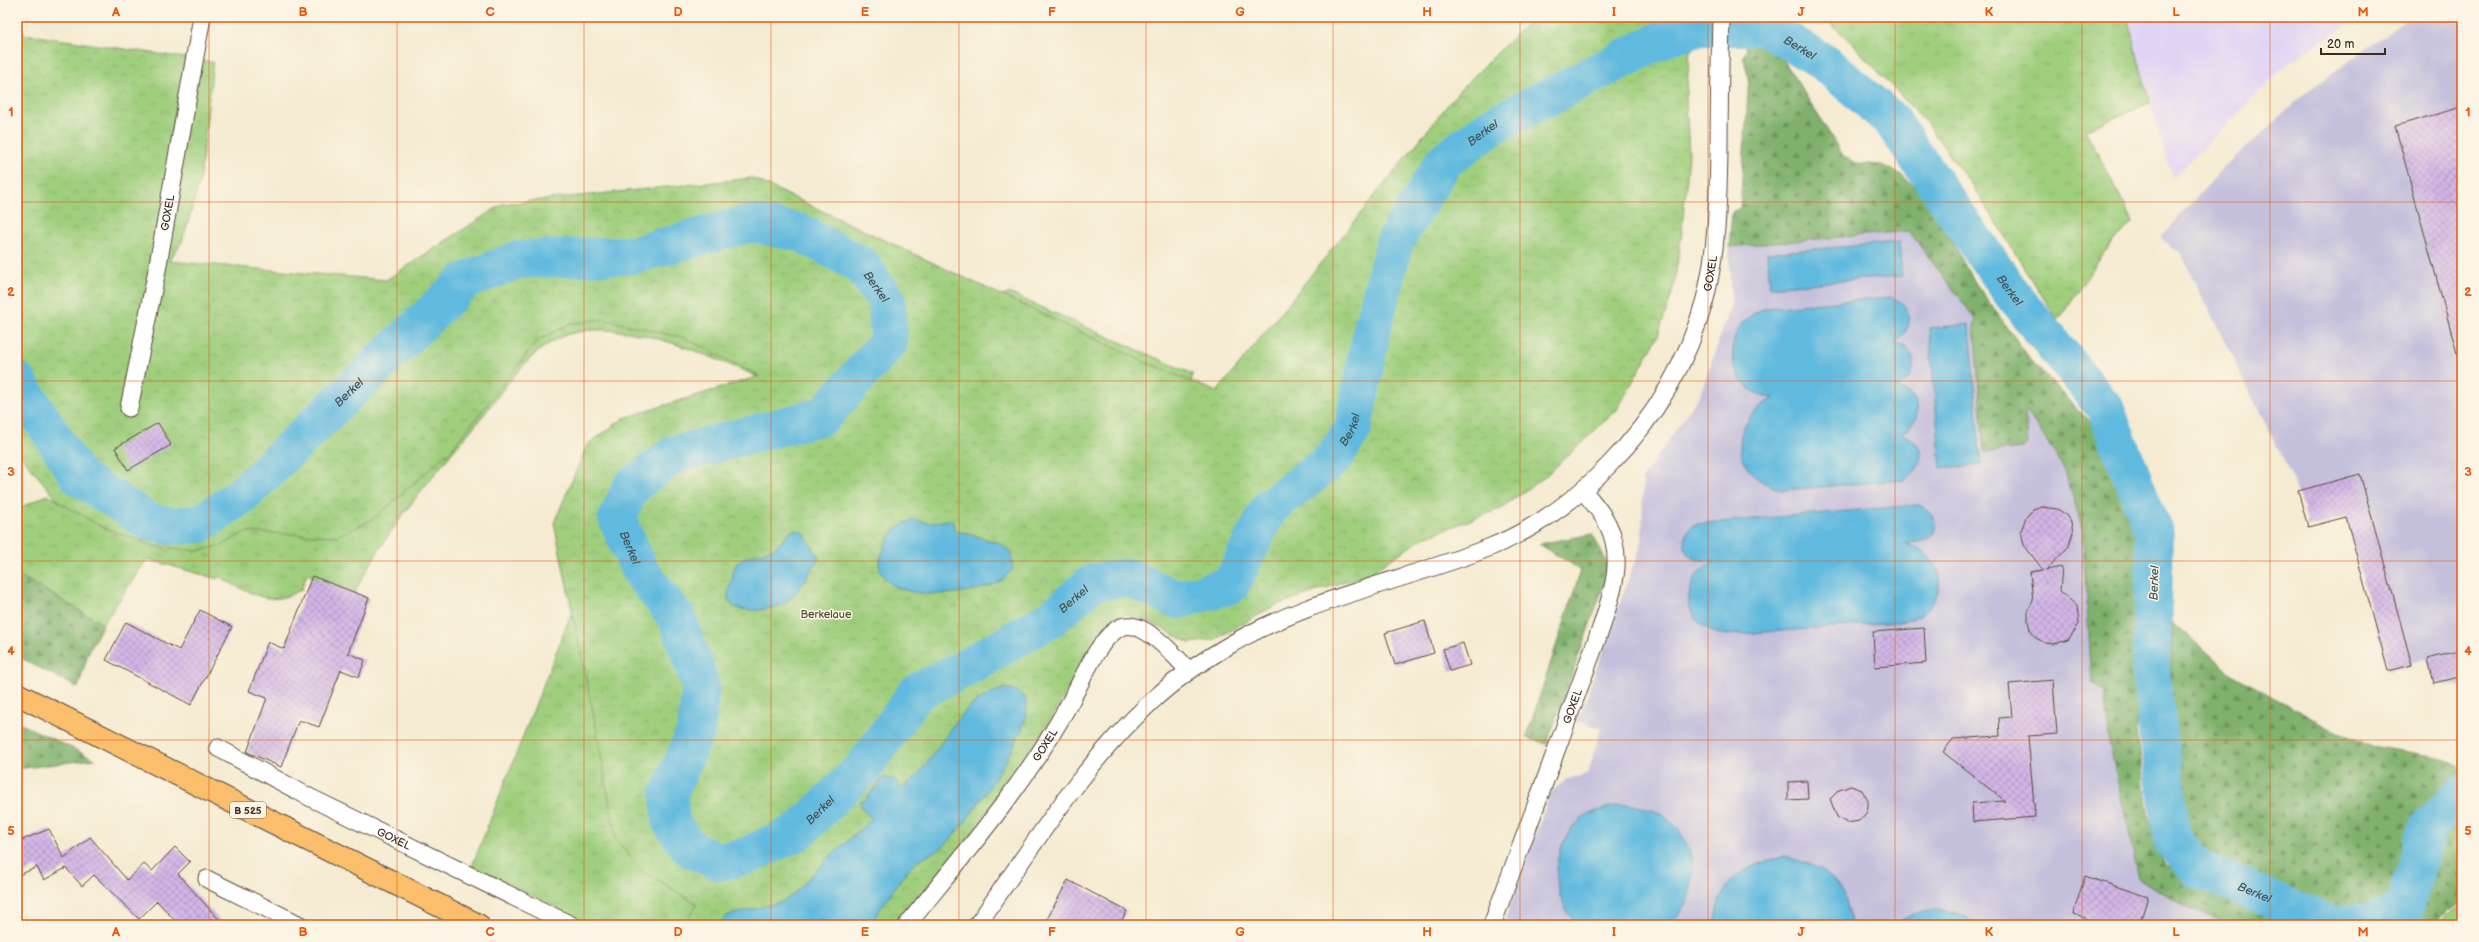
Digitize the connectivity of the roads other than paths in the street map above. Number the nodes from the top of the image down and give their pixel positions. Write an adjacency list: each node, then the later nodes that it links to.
1 (202, 17): 3 (street, GOXEL)
2 (1721, 17): 4 (street, GOXEL)
3 (129, 408)
4 (1583, 490): 5 (street, GOXEL); 14 (street, GOXEL)
5 (1189, 671): 12 (street, GOXEL); 13 (street, GOXEL)
6 (17, 694): 10 (main road, B 525)
7 (218, 748): 11 (street, GOXEL)
8 (207, 879): 9 (street)
9 (300, 925)
10 (478, 925)
11 (571, 925)
12 (907, 925)
13 (977, 925)
14 (1492, 925)

